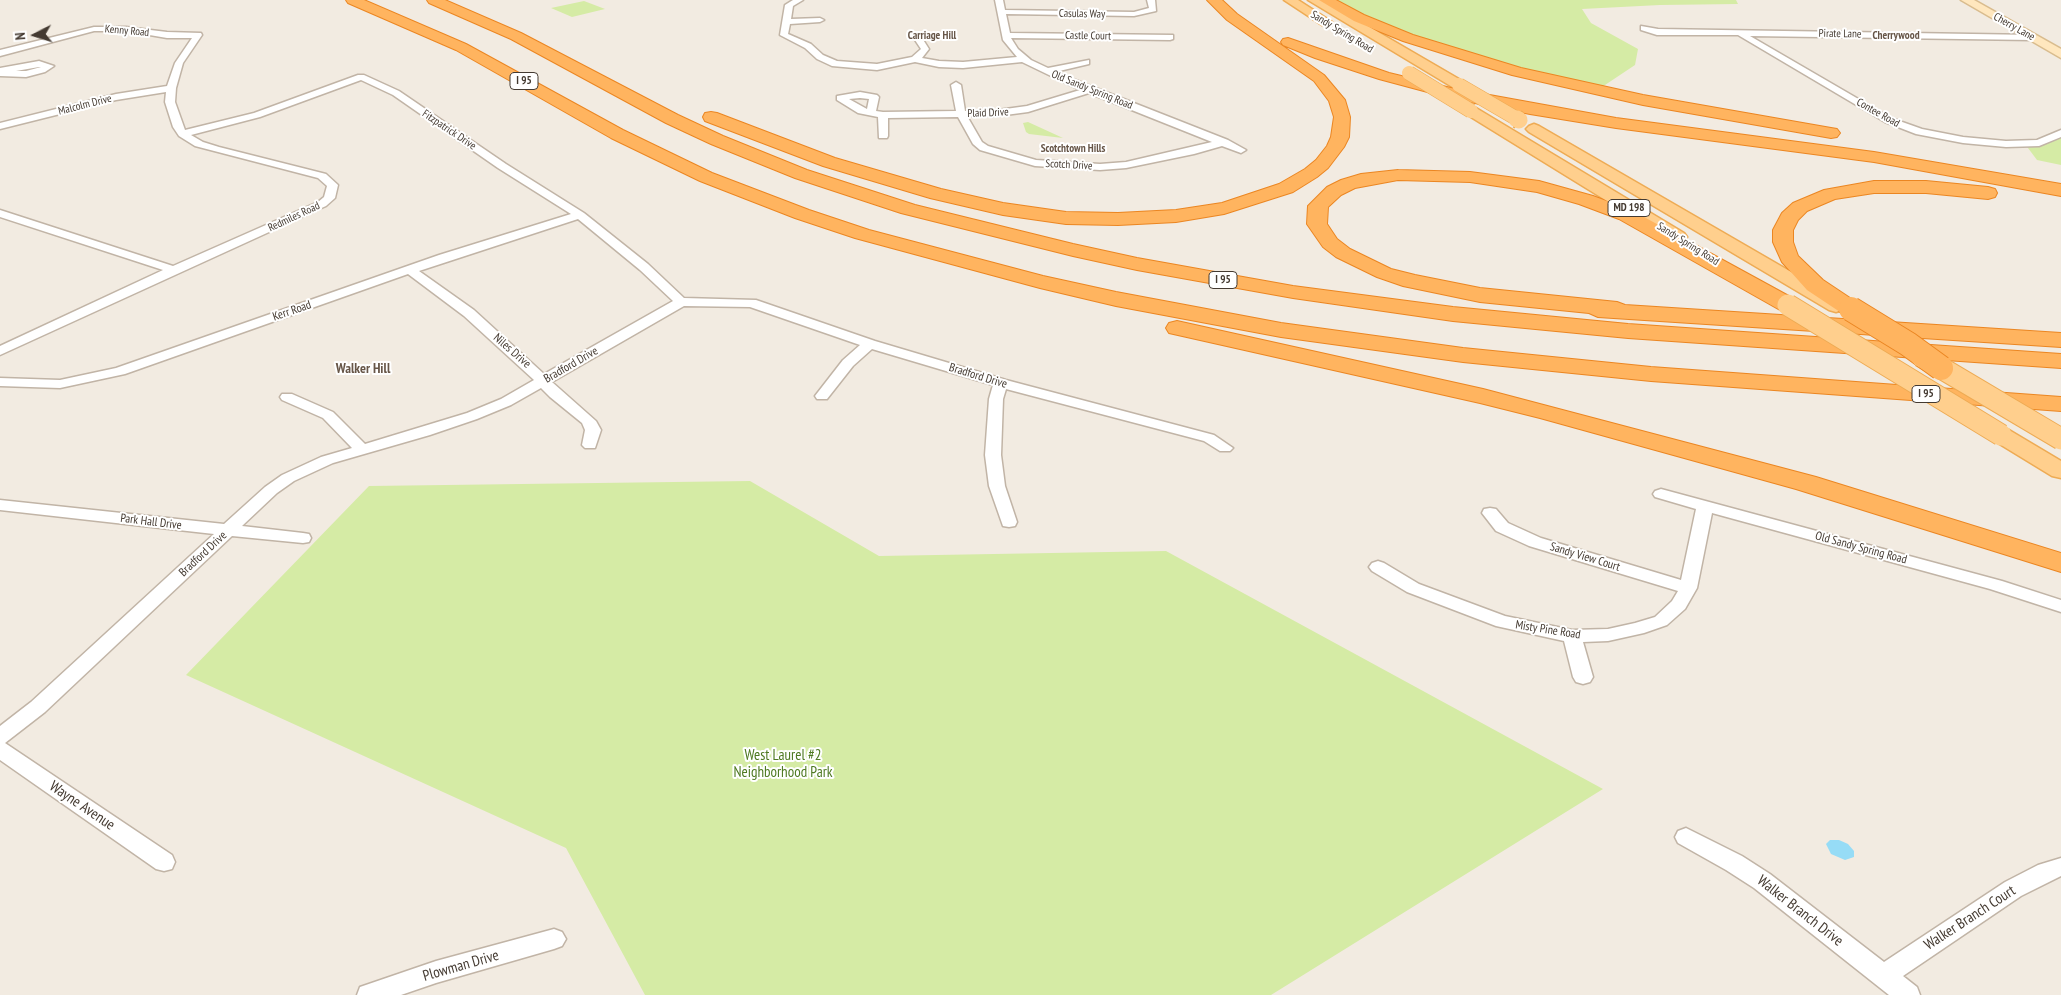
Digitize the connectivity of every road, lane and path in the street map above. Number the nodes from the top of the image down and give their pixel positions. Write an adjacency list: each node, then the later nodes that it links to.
1 (353, 0): 38 (highway, I 95)
2 (436, 0): 28 (highway); 60 (highway, I 95)
3 (799, 0): 13 (street)
4 (999, 0): 11 (street, Old Sandy Spring Road)
5 (1151, 0): 11 (street, Casulas Way)
6 (1215, 0): 45 (highway); 55 (highway)
7 (1290, 0): 15 (main road, Sandy Spring Road)
8 (1314, 0): 54 (main road, Sandy Spring Road / MD 198, bridge)
9 (1326, 0): 39 (highway)
10 (1966, 0): 19 (street, Cherry Lane)
11 (1002, 12): 17 (street, Old Sandy Spring Road)
12 (820, 20): 13 (street)
13 (786, 22): 23 (street)
14 (1644, 28): 16 (street, Pirate Lane)
15 (1337, 29)
16 (1738, 32): 19 (street, Pirate Lane); 36 (street, Contee Road)
17 (1006, 35): 18 (street, Castle Court); 24 (street, Old Sandy Spring Road)
18 (1170, 37)
19 (2032, 37): 22 (street, Cherry Lane)
20 (918, 40): 23 (street)
21 (0, 53): 30 (street, Kenny Road)
22 (2061, 54)
23 (915, 59): 24 (street)
24 (1024, 59): 27 (street, Old Sandy Spring Road)
25 (1086, 62): 27 (street)
26 (1405, 71): 53 (main road, Sandy Spring Road / MD 198, bridge)
27 (1046, 72): 31 (street, Old Sandy Spring Road)
28 (635, 83)
29 (956, 86): 33 (street, Scotch Drive)
30 (170, 88): 35 (street, Malcolm Drive); 37 (street)
31 (1089, 90): 33 (street, Plaid Drive); 41 (street, Old Sandy Spring Road)
32 (870, 114): 34 (street, Plaid Drive)
33 (961, 114): 34 (street, Plaid Drive); 41 (street, Scotch Drive)
34 (883, 115): 40 (street)
35 (0, 126)
36 (2061, 133)
37 (183, 134): 48 (street, Fitzpatrick Drive); 49 (street, Redmiles Road)
38 (617, 134): 51 (highway); 67 (highway, I 95)
39 (1846, 135)
40 (883, 136)
41 (1224, 142): 43 (street, Old Sandy Spring Road)
42 (1922, 148): 44 (highway)
43 (1241, 150)
44 (1968, 156)
45 (2061, 190)
46 (2061, 209): 54 (highway)
47 (0, 213): 49 (street)
48 (580, 215): 50 (street, Kerr Road); 52 (street, Fitzpatrick Drive)
49 (174, 270): 59 (street, Redmiles Road)
50 (410, 270): 62 (street, Niles Drive); 63 (street, Kerr Road)
51 (1058, 299): 68 (highway); 81 (highway)
52 (681, 302): 58 (street, Bradford Drive); 62 (street, Bradford Drive)
53 (1788, 305): 55 (highway); 73 (main road, Sandy Spring Road / MD 198, bridge)
54 (1845, 314): 55 (highway); 56 (highway); 57 (highway); 61 (highway, bridge)
55 (1723, 318)
56 (2061, 334)
57 (2061, 340)
58 (870, 344): 64 (street, Bradford Drive); 65 (street)
59 (0, 351)
60 (2061, 361)
61 (1941, 368): 69 (main road, bridge)
62 (544, 380): 70 (street, Niles Drive); 72 (street, Bradford Drive)
63 (0, 382)
64 (1001, 384): 71 (street, Bradford Drive); 78 (street)
65 (822, 396)
66 (287, 397): 72 (street)
67 (2061, 404)
68 (2061, 416)
69 (2061, 439)
70 (590, 445)
71 (1225, 448)
72 (362, 450): 79 (street, Bradford Drive)
73 (2061, 471)
74 (1660, 494): 76 (street, Old Sandy Spring Road)
75 (0, 505): 79 (street, Park Hall Drive)
76 (1705, 506): 83 (street, Misty Pine Road); 84 (street, Old Sandy Spring Road)
77 (1490, 513): 83 (street, Sandy View Court)
78 (1009, 522)
79 (228, 531): 80 (street, Park Hall Drive); 87 (street, Bradford Drive)
80 (303, 538)
81 (2061, 563)
82 (1378, 567): 85 (street, Misty Pine Road)
83 (1688, 588): 85 (street, Misty Pine Road)
84 (2061, 606)
85 (1572, 636): 86 (street)
86 (1583, 678)
87 (0, 737)
88 (0, 749): 90 (street, Wayne Avenue)
89 (1686, 837): 93 (street, Walker Branch Drive)
90 (164, 862)
91 (2061, 867): 93 (street, Walker Branch Court)
92 (554, 939): 94 (street, Plowman Drive)
93 (1883, 976): 95 (street, Walker Branch Drive)
94 (369, 995)
95 (1908, 995)

